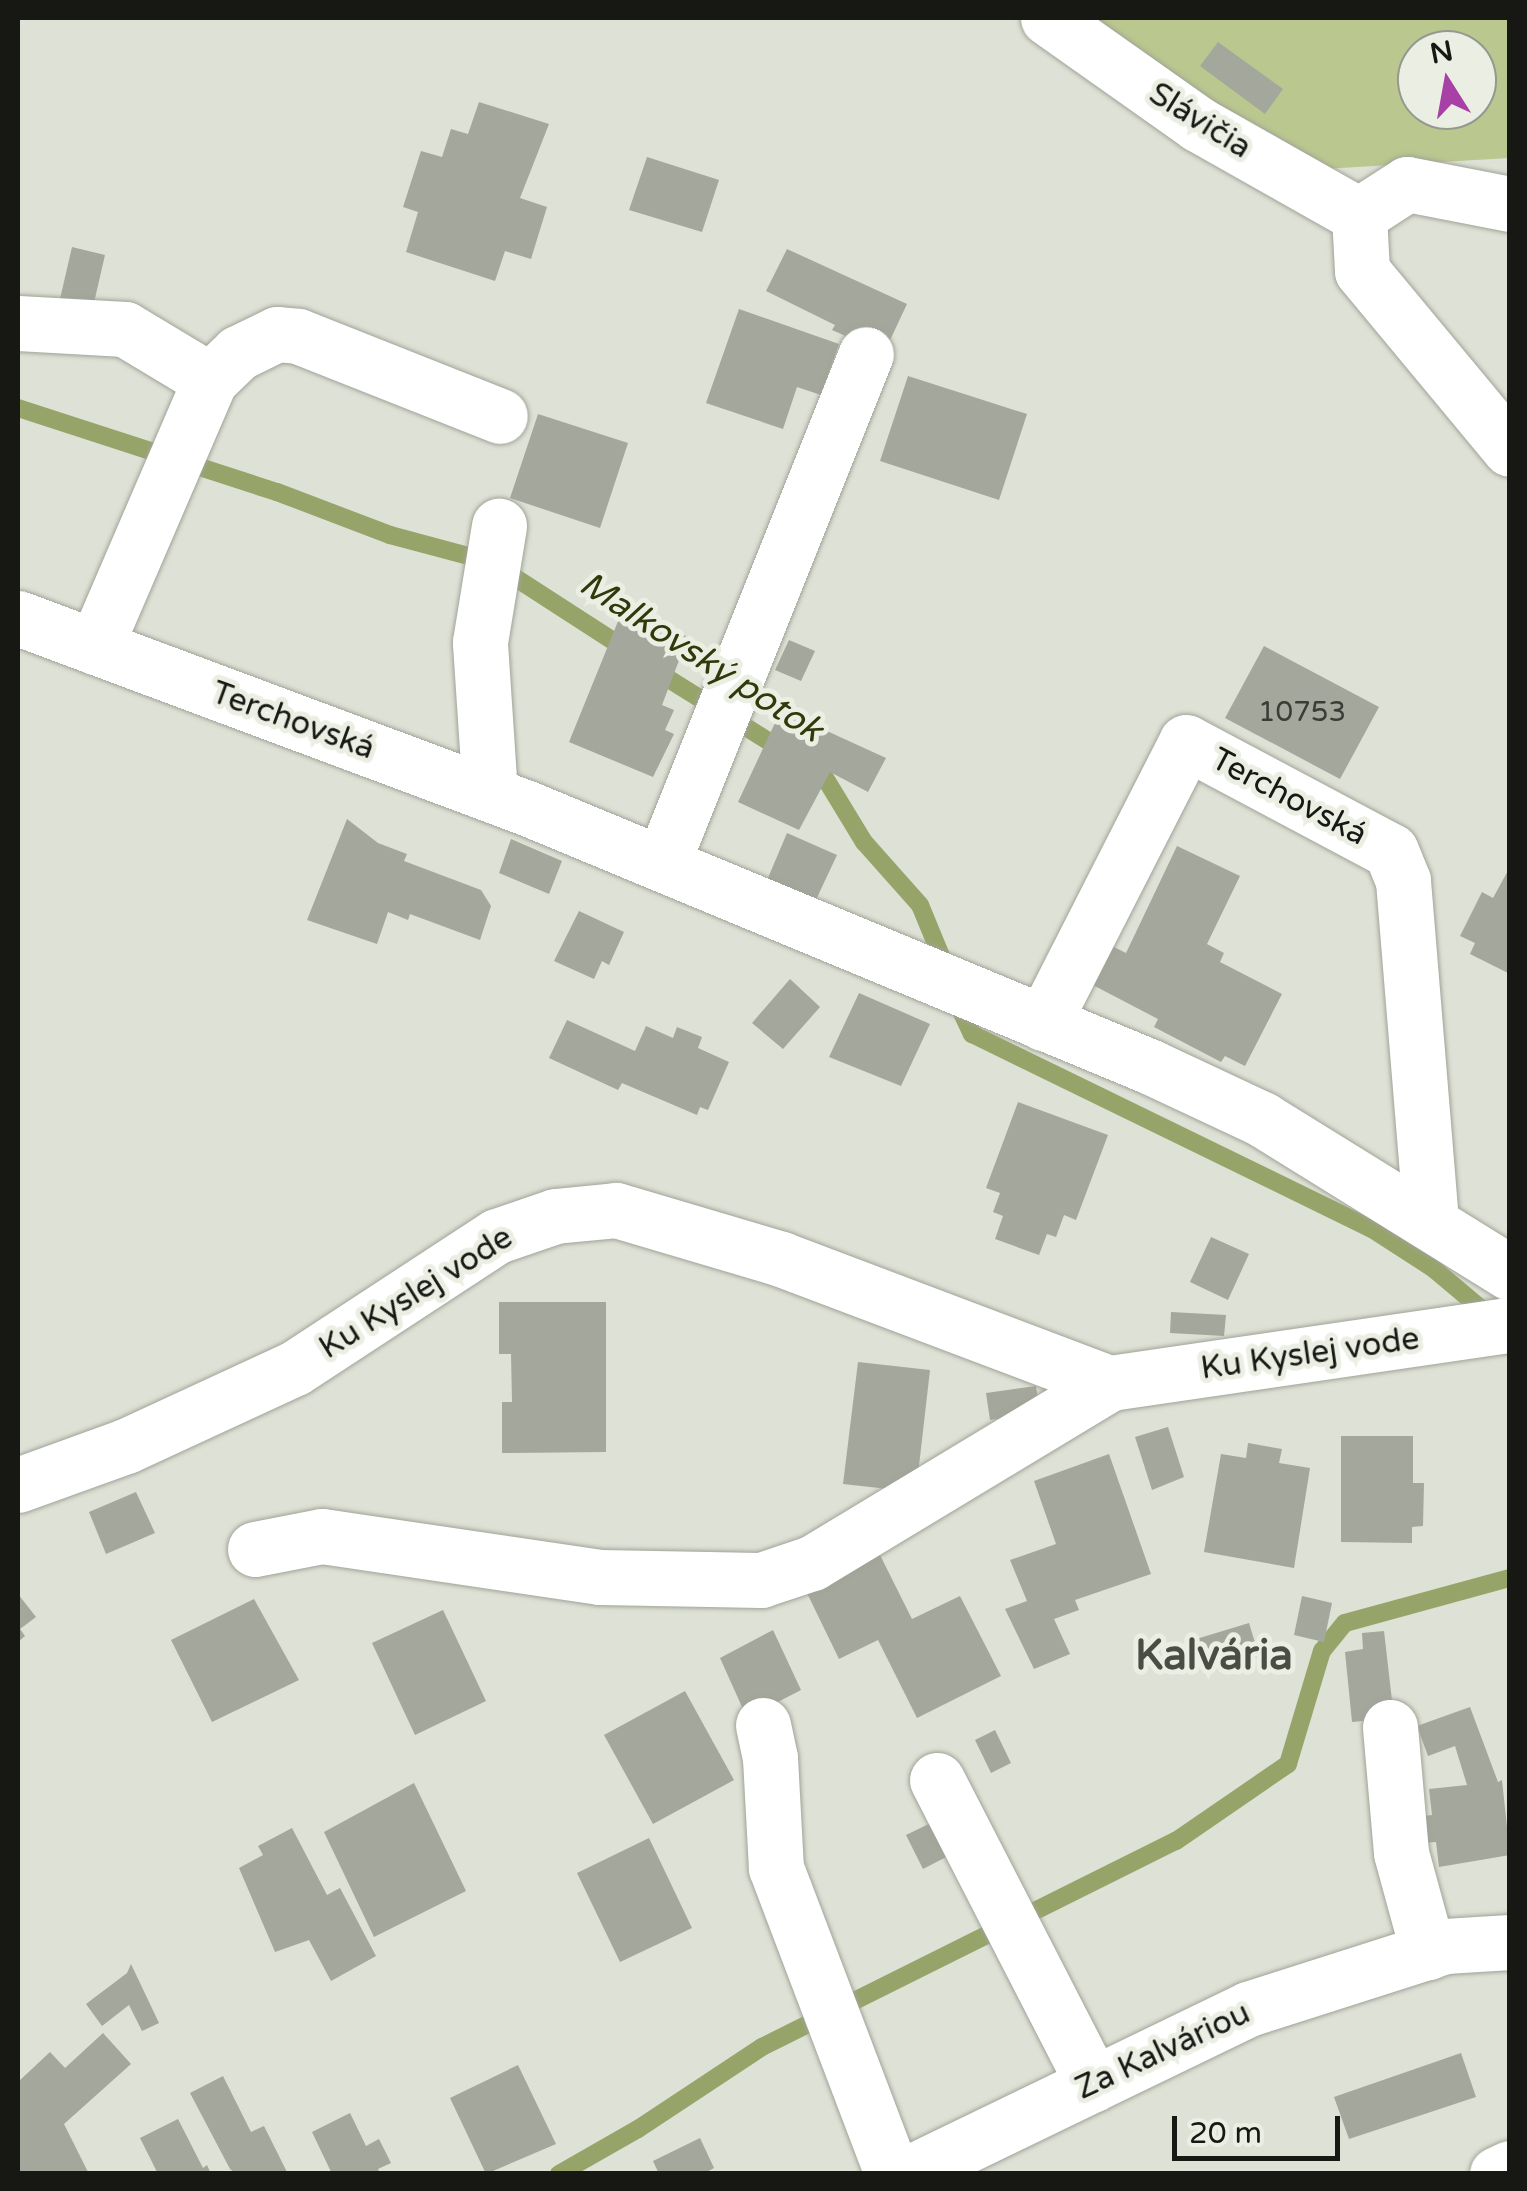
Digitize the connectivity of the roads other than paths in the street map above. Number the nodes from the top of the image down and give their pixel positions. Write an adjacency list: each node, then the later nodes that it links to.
1 (1048, 18): 3 (street, Slávičia)
2 (1510, 204): 3 (street)
3 (1359, 214): 8 (street)
4 (18, 324): 6 (street)
5 (866, 354): 13 (street)
6 (200, 402): 7 (street); 11 (street)
7 (500, 416)
8 (1510, 449)
9 (499, 526): 12 (street)
10 (18, 618): 11 (street, Terchovská)
11 (96, 647): 12 (street, Terchovská)
12 (490, 794): 13 (street, Terchovská)
13 (662, 864): 14 (street, Terchovská)
14 (1043, 1022): 15 (street, Terchovská); 15 (street, Terchovská)
15 (1431, 1222): 16 (street, Terchovská)
16 (1510, 1273)
17 (1484, 1328): 18 (street, Ku Kyslej vode)
18 (1110, 1383): 19 (street, Ku Kyslej vode); 20 (street, Ku Kyslej vode)
19 (18, 1485)
20 (255, 1549)
21 (763, 1724): 28 (street)
22 (1390, 1727): 25 (street)
23 (937, 1780): 26 (street)
24 (1510, 1942): 25 (street, Za Kalváriou)
25 (1428, 1952): 26 (street, Za Kalváriou)
26 (1093, 2084): 29 (street, Za Kalváriou)
27 (1510, 2168): 30 (street)
28 (892, 2174)
29 (907, 2174)
30 (1497, 2174)

